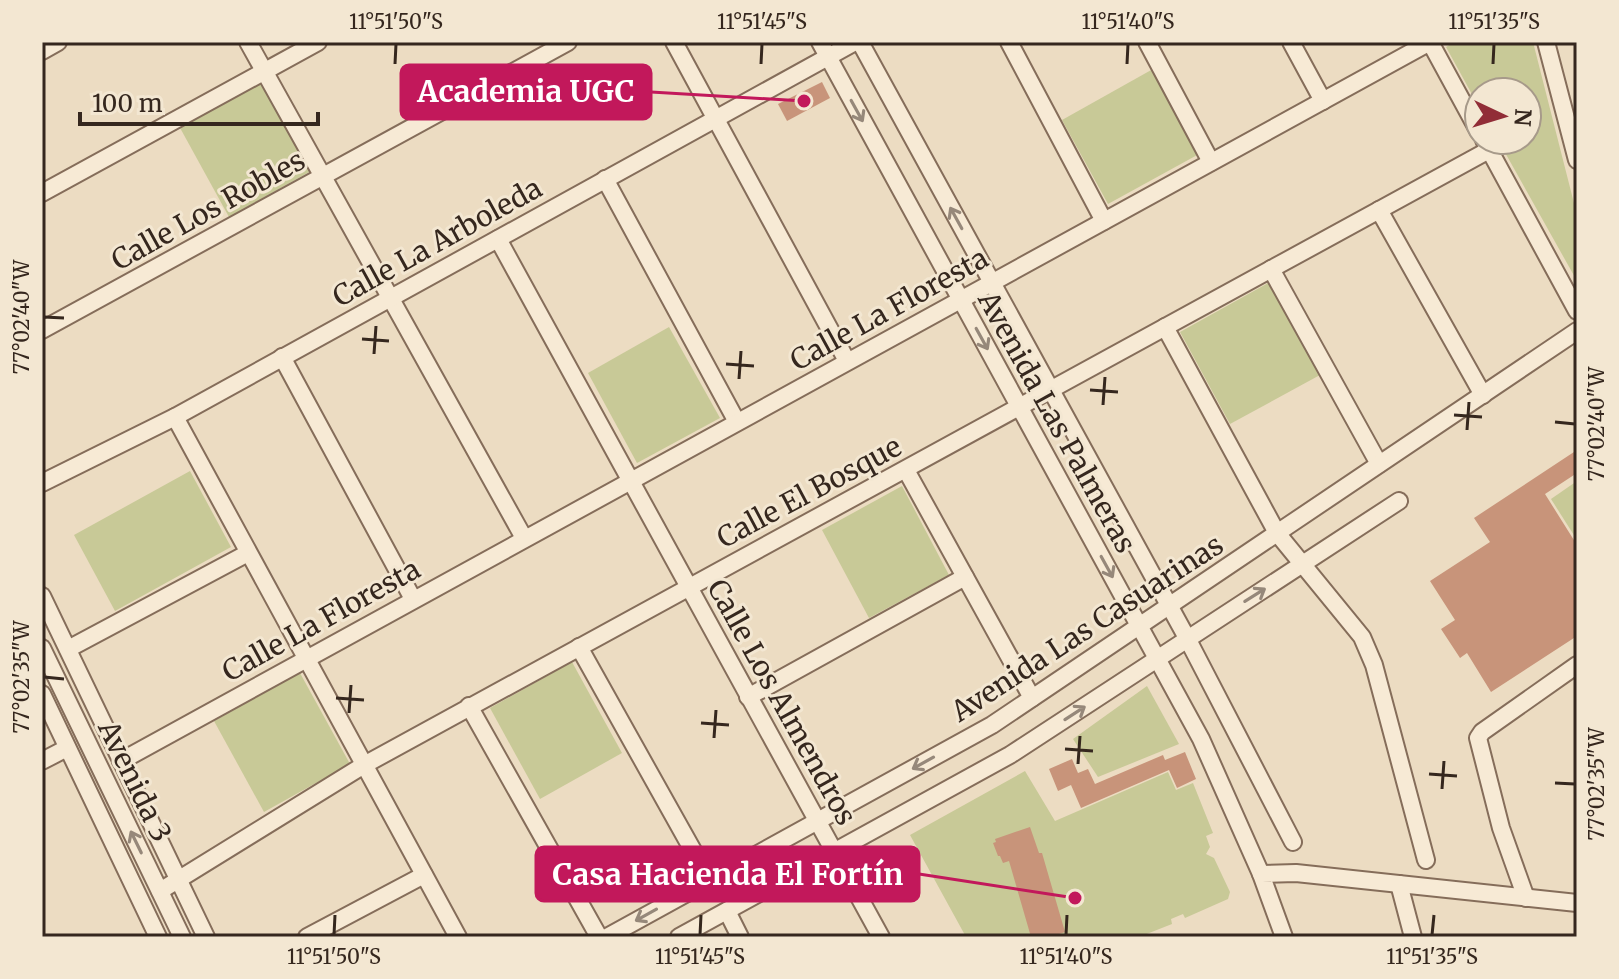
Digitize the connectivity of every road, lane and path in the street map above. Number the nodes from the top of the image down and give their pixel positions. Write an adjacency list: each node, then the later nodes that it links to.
1 (58, 42): 13 (street)
2 (248, 42): 14 (street)
3 (318, 42): 14 (street)
4 (568, 42): 22 (street, Calle Los Robles)
5 (674, 42): 17 (street)
6 (857, 42): 12 (street, Calle La Arboleda); 29 (street, Avenida Las Palmeras, one-way to 6)
7 (1009, 42): 26 (street)
8 (1147, 42): 21 (street)
9 (1291, 42): 15 (street)
10 (1430, 42): 15 (street, Calle La Floresta); 16 (street)
11 (1546, 42): 20 (street)
12 (824, 50): 17 (street, Calle La Arboleda); 31 (street, Avenida Las Palmeras, one-way to 31)
13 (42, 51)
14 (264, 71): 22 (street); 24 (street)
15 (1323, 101): 21 (street, Calle La Floresta)
16 (1463, 103)
17 (716, 118): 23 (street, Calle La Arboleda); 37 (street)
18 (1468, 156): 25 (street, Calle El Bosque)
19 (1492, 156): 32 (street)
20 (1577, 160)
21 (1211, 162): 26 (street, Calle La Floresta)
22 (323, 177): 30 (street); 34 (street, Calle Los Robles)
23 (605, 179): 27 (street, Calle La Arboleda); 42 (street)
24 (42, 193)
25 (1379, 210): 28 (street, Calle El Bosque); 39 (street)
26 (1104, 221): 29 (street, Calle La Floresta)
27 (498, 239): 30 (street, Calle La Arboleda); 45 (street, Calle Los Almendros)
28 (1271, 269): 33 (street, Calle El Bosque); 43 (street)
29 (991, 283): 31 (street, Calle La Floresta); 38 (street, Avenida Las Palmeras)
30 (390, 298): 36 (street, Calle La Arboleda); 49 (street)
31 (961, 299): 37 (street, Calle La Floresta); 40 (street, Avenida Las Palmeras, one-way to 40)
32 (1577, 311)
33 (1165, 327): 38 (street, Calle El Bosque); 48 (street)
34 (42, 330)
35 (1577, 331): 39 (street, Avenida Las Casuarinas)
36 (282, 357): 41 (street, Calle La Arboleda); 55 (street)
37 (847, 361): 42 (street, Calle La Floresta)
38 (1050, 389): 40 (street, Calle El Bosque); 56 (street, Avenida Las Palmeras)
39 (1483, 395): 43 (street, Avenida Las Casuarinas)
40 (1019, 406): 44 (street, Calle El Bosque); 57 (street, Avenida Las Palmeras, one-way to 57)
41 (175, 417): 46 (street, Calle La Arboleda); 50 (street)
42 (737, 422): 45 (street, Calle La Floresta)
43 (1379, 464): 48 (street, Avenida Las Casuarinas)
44 (906, 470): 52 (street); 53 (street, Calle El Bosque)
45 (630, 480): 49 (street, Calle La Floresta); 53 (street, Calle Los Almendros)
46 (42, 483)
47 (1399, 501): 51 (street)
48 (1277, 533): 51 (street); 56 (street, Avenida Las Casuarinas)
49 (524, 538): 55 (street, Calle La Floresta)
50 (248, 553): 61 (street); 62 (street)
51 (1304, 564): 58 (street, one-way to 51); 76 (street)
52 (965, 577): 66 (street); 67 (street)
53 (688, 587): 59 (street, Calle El Bosque); 66 (street, Calle Los Almendros)
54 (42, 596): 61 (street)
55 (413, 599): 62 (street, Calle La Floresta)
56 (1168, 606): 57 (street, Avenida Las Casuarinas); 58 (street, Avenida Las Palmeras)
57 (1139, 626): 63 (street, Avenida Las Palmeras); 67 (street, Avenida Las Casuarinas)
58 (1187, 638): 63 (street); 74 (street, Avenida Las Palmeras)
59 (579, 647): 68 (street, Calle El Bosque); 80 (street)
60 (42, 648): 82 (street, Avenida 3, one-way to 60)
61 (68, 649): 71 (street)
62 (305, 658): 71 (street, Calle La Floresta); 72 (street)
63 (1158, 660): 75 (street, one-way to 63); 77 (street, Avenida Las Palmeras)
64 (1577, 665): 83 (street)
65 (42, 694): 69 (street, Avenida 3)
66 (748, 697): 73 (street, Calle Los Almendros)
67 (1032, 698): 73 (street, Avenida Las Casuarinas, one-way to 73)
68 (469, 706): 72 (street, Calle El Bosque); 91 (street)
69 (67, 748): 70 (street); 86 (street, Avenida 3)
70 (42, 761)
71 (121, 761): 79 (street)
72 (364, 765): 78 (street); 79 (street, Calle El Bosque)
73 (818, 821): 75 (street, Calle Los Almendros); 80 (street, Avenida Las Casuarinas)
74 (1293, 842)
75 (835, 851): 85 (street); 95 (street, Calle Los Almendros)
76 (1426, 860)
77 (1261, 874): 81 (street); 96 (street, Avenida Las Palmeras)
78 (424, 875): 89 (street); 90 (street)
79 (178, 879): 82 (street, Calle El Bosque); 88 (street)
80 (710, 881): 92 (street, Avenida Las Casuarinas, one-way to 92)
81 (1399, 884): 83 (street); 97 (street)
82 (160, 891): 87 (street, Avenida 3)
83 (1526, 898): 84 (street)
84 (1577, 903)
85 (727, 911): 93 (street); 94 (street)
86 (155, 936)
87 (182, 937)
88 (206, 937)
89 (307, 937)
90 (458, 937)
91 (599, 937)
92 (607, 937)
93 (679, 937)
94 (740, 937)
95 (881, 937)
96 (1284, 937)
97 (1413, 937)

